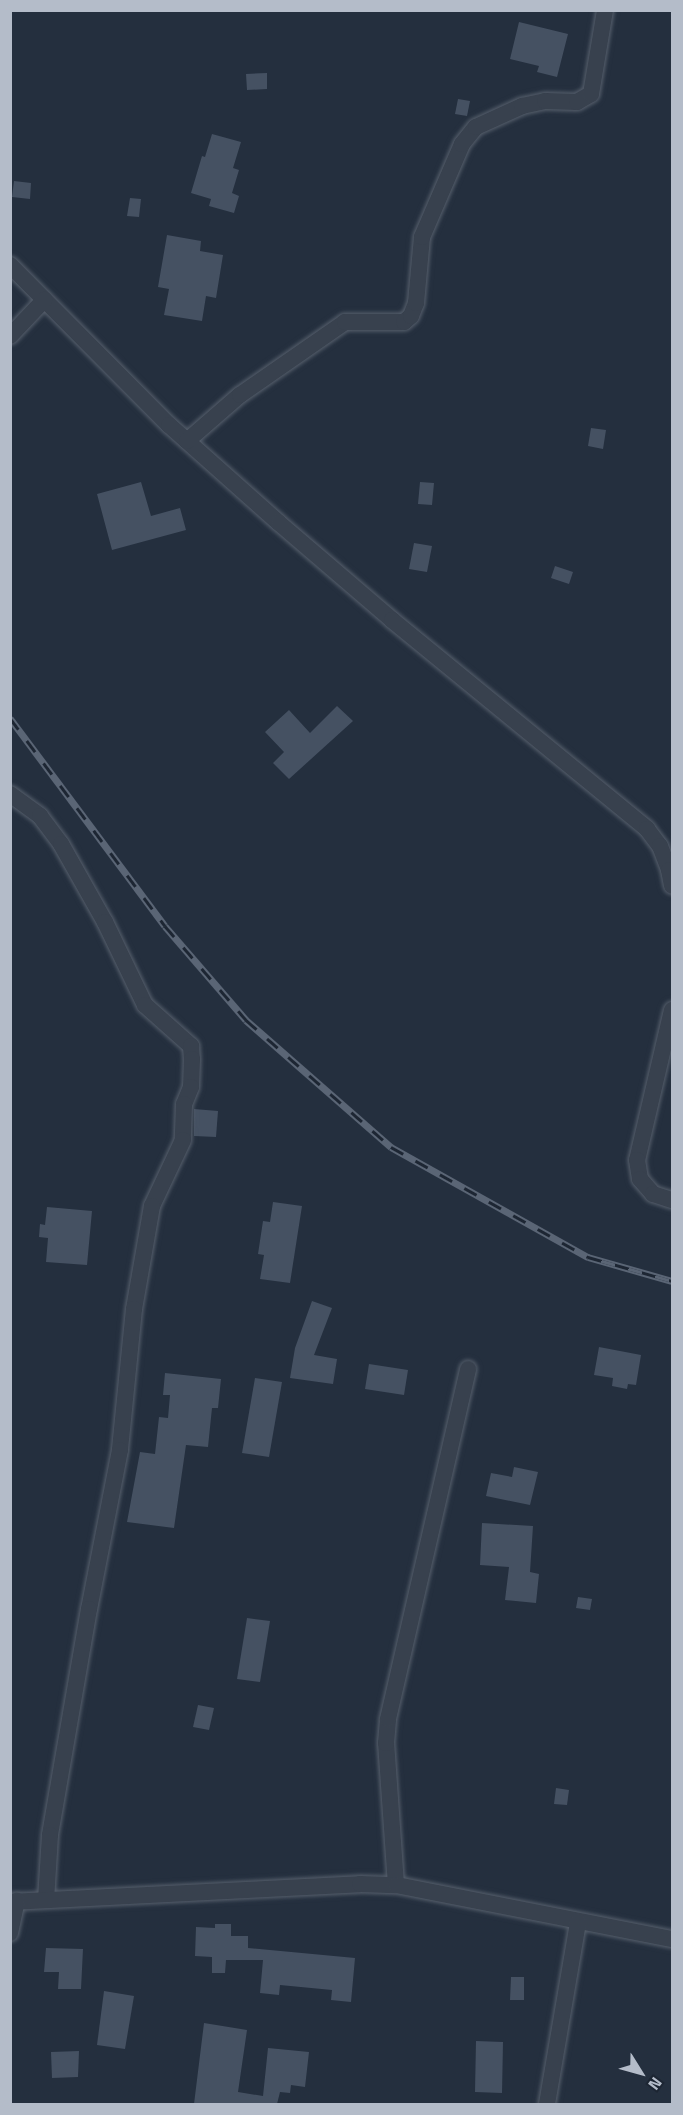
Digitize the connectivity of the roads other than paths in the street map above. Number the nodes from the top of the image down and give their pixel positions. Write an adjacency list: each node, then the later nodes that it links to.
1 (606, 10): 5 (street)
2 (10, 264): 3 (street)
3 (44, 300): 4 (street); 5 (street)
4 (10, 336)
5 (187, 441): 7 (street)
6 (10, 794): 12 (street)
7 (672, 886)
8 (672, 1010): 9 (street)
9 (672, 1200)
10 (468, 1369): 11 (street)
11 (396, 1885): 12 (street); 14 (street)
12 (46, 1900): 13 (street)
13 (14, 1902): 15 (street)
14 (578, 1922): 16 (street); 17 (street)
15 (10, 1934)
16 (672, 1939)
17 (547, 2104)

